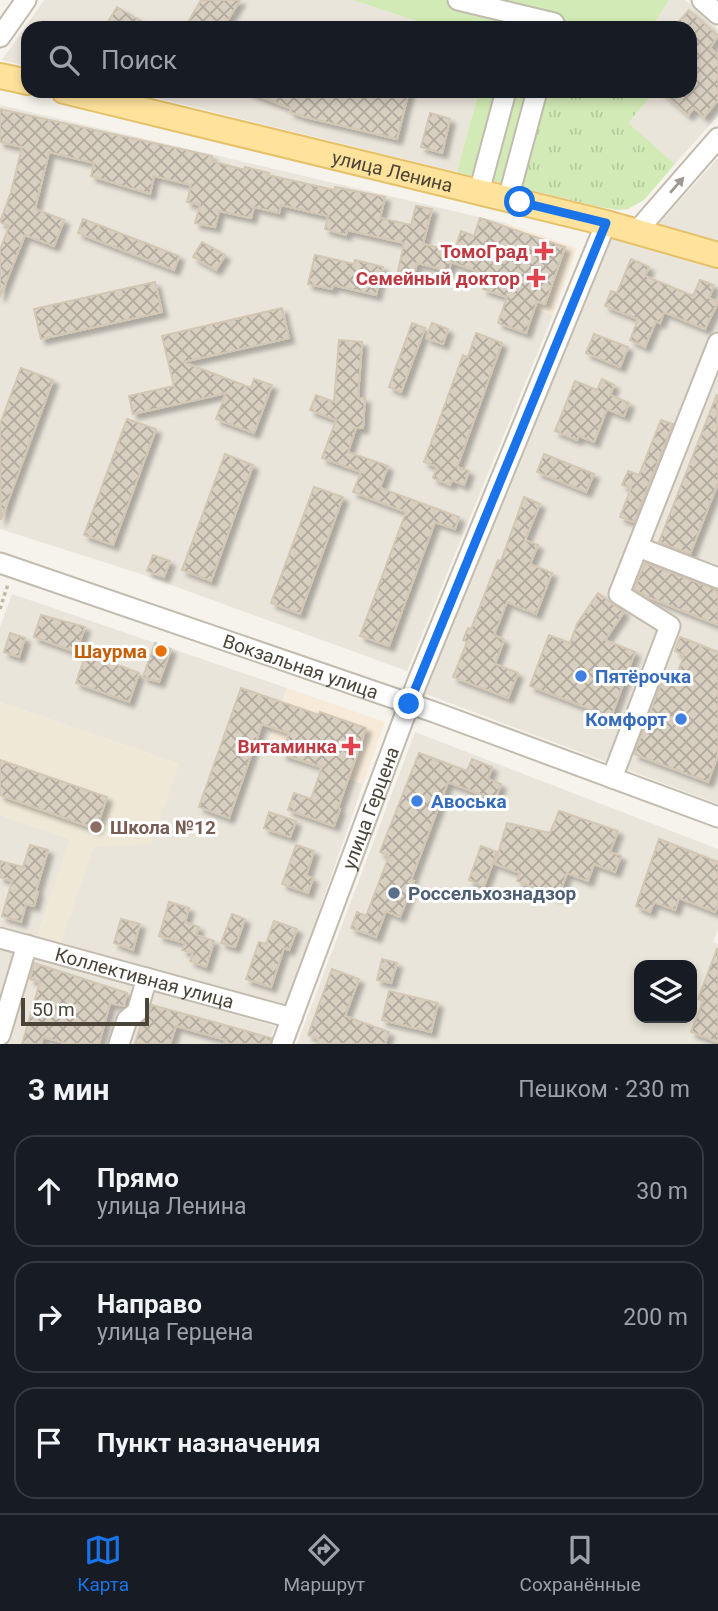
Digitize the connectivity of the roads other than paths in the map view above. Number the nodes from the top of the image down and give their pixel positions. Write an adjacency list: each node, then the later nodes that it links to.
1 (26, 0): 6 (street)
2 (458, 0): 5 (street)
3 (702, 0): 4 (street)
4 (718, 14)
5 (521, 21)
6 (0, 37)
7 (0, 76): 8 (main road)
8 (21, 80)
9 (93, 98): 13 (main road, улица Ленина)
10 (504, 98): 13 (street)
11 (535, 98): 14 (street)
12 (718, 138): 16 (street, one-way to 12)
13 (479, 192): 14 (main road, улица Ленина)
14 (508, 199): 15 (main road, улица Ленина)
15 (606, 223): 16 (main road, улица Ленина); 22 (street, улица Герцена)
16 (637, 231): 17 (main road, улица Ленина)
17 (718, 255)
18 (718, 344): 19 (street)
19 (638, 547): 21 (street); 23 (street)
20 (7, 565): 22 (street, Вокзальная улица)
21 (718, 578)
22 (409, 704): 23 (street, Вокзальная улица); 28 (street, улица Герцена)
23 (612, 778): 24 (street, Вокзальная улица)
24 (718, 817)
25 (0, 938): 26 (street, Коллективная улица)
26 (27, 945): 27 (street, Коллективная улица); 29 (street)
27 (146, 978): 28 (street, Коллективная улица); 30 (street)
28 (292, 1018): 31 (street, улица Герцена)
29 (0, 1035)
30 (119, 1044)
31 (282, 1044)

